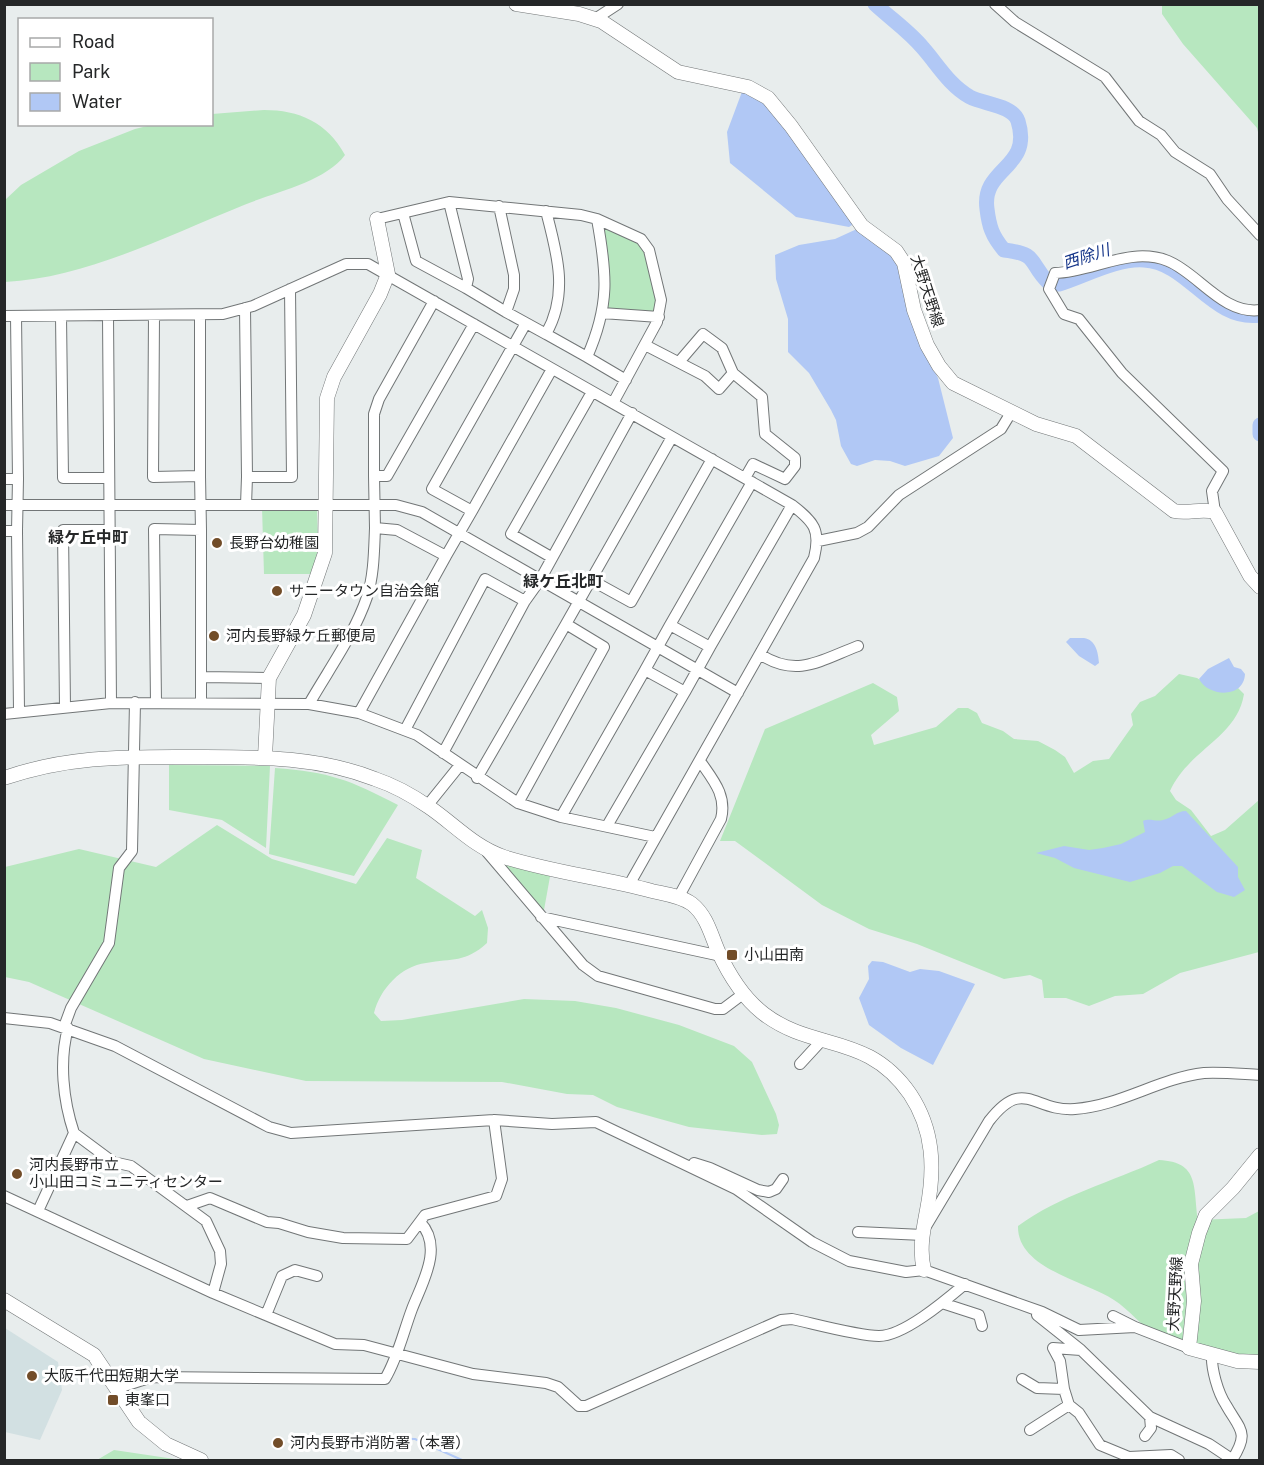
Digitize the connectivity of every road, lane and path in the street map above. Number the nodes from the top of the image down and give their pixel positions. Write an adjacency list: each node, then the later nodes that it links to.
1 (516, 4): 4 (street, 大野天野線)
2 (618, 4): 4 (street)
3 (995, 4): 11 (street)
4 (595, 20): 38 (street, 大野天野線)
5 (449, 202): 6 (street); 8 (street); 13 (street)
6 (499, 206): 7 (street); 18 (street)
7 (546, 211): 10 (street); 28 (street)
8 (403, 213): 9 (street); 13 (street)
9 (377, 219): 12 (street)
10 (597, 219): 19 (street); 25 (street)
11 (1260, 235)
12 (388, 274): 14 (street); 15 (street); 49 (street)
13 (466, 288): 18 (street)
14 (290, 289): 16 (street); 44 (street)
15 (434, 301): 27 (street); 43 (street)
16 (246, 308): 21 (street); 44 (street)
17 (1260, 310): 58 (street)
18 (506, 312): 26 (street)
19 (602, 313): 25 (street); 31 (street)
20 (153, 315): 21 (street); 24 (street); 42 (street)
21 (200, 315): 42 (street)
22 (10, 316): 23 (street); 47 (street)
23 (61, 316): 24 (street); 45 (street)
24 (108, 316): 45 (street)
25 (659, 317): 29 (street)
26 (526, 323): 28 (street); 30 (street)
27 (474, 324): 30 (street); 43 (street)
28 (546, 334): 31 (street)
29 (645, 345): 32 (street); 35 (street)
30 (513, 346): 33 (street); 57 (street)
31 (586, 357): 35 (street)
32 (679, 362): 34 (street); 34 (street)
33 (552, 369): 36 (street); 57 (street)
34 (732, 373): 48 (street)
35 (626, 380): 37 (street)
36 (592, 392): 37 (street); 67 (street)
37 (613, 403): 39 (street)
38 (1012, 411): 58 (street, 大野天野線); 65 (street)
39 (632, 413): 40 (street); 67 (street)
40 (672, 437): 41 (street); 69 (street)
41 (712, 459): 48 (street); 69 (street)
42 (200, 476): 52 (street)
43 (374, 476): 50 (street)
44 (247, 477): 53 (street)
45 (109, 478): 51 (street)
46 (4, 479): 47 (street)
47 (18, 479): 55 (street)
48 (749, 480): 56 (street); 74 (street)
49 (325, 503): 50 (street); 53 (street); 82 (street)
50 (374, 503): 59 (street); 64 (street)
51 (110, 504): 52 (street); 55 (street); 63 (street)
52 (201, 504): 53 (street); 60 (street)
53 (246, 504)
54 (4, 505): 55 (street)
55 (18, 505): 62 (street)
56 (792, 505): 65 (street); 77 (street)
57 (472, 512): 64 (street)
58 (1215, 512): 70 (street)
59 (375, 528): 66 (street); 90 (street)
60 (201, 530): 81 (street); 88 (street)
61 (4, 531): 62 (street)
62 (17, 531): 92 (street)
63 (110, 531): 87 (street); 91 (street)
64 (460, 534): 66 (street); 68 (street)
65 (818, 542): 78 (street)
66 (446, 556): 93 (street)
67 (551, 556): 68 (street)
68 (540, 580): 71 (street); 72 (street)
69 (591, 580): 72 (street)
70 (1260, 587)
71 (525, 601): 95 (street); 96 (street)
72 (578, 602): 73 (street); 76 (street)
73 (566, 624): 102 (street); 103 (street)
74 (670, 625): 76 (street); 77 (street)
75 (858, 646): 78 (street)
76 (657, 647): 79 (street); 80 (street)
77 (710, 647): 80 (street)
78 (761, 655): 84 (street)
79 (645, 670): 83 (street); 105 (street)
80 (699, 671): 83 (street); 84 (street)
81 (201, 677): 82 (street); 86 (street)
82 (269, 678): 89 (street)
83 (685, 692): 106 (street)
84 (738, 693): 99 (street)
85 (135, 702): 87 (street); 88 (street); 97 (street)
86 (201, 702): 88 (street); 89 (street)
87 (111, 703): 91 (street)
88 (156, 703)
89 (266, 704): 90 (street); 98 (street)
90 (309, 704): 93 (street)
91 (65, 708): 92 (street)
92 (20, 711): 94 (street)
93 (359, 713): 95 (street)
94 (4, 714)
95 (405, 730): 96 (street)
96 (443, 753): 100 (street)
97 (135, 757): 98 (street); 101 (street); 115 (street)
98 (265, 757): 104 (street)
99 (700, 761): 107 (street); 110 (street)
100 (460, 765): 102 (street); 104 (street)
101 (4, 778)
102 (477, 778): 103 (street)
103 (518, 803): 105 (street)
104 (427, 806): 108 (street)
105 (561, 817): 106 (street)
106 (608, 826): 107 (street)
107 (655, 837): 109 (street)
108 (485, 849): 109 (street); 111 (street)
109 (629, 885): 110 (street)
110 (678, 898): 112 (street)
111 (541, 917): 112 (street); 113 (street)
112 (721, 956): 113 (street)
113 (743, 994): 116 (street)
114 (4, 1018): 115 (street)
115 (66, 1028): 119 (street); 120 (street)
116 (822, 1039): 117 (street); 129 (street)
117 (800, 1064)
118 (1260, 1075): 129 (street)
119 (494, 1120): 121 (street); 127 (street)
120 (74, 1133): 125 (street); 126 (street)
121 (651, 1149): 123 (street); 130 (street)
122 (1260, 1155): 141 (street, 大野天野線)
123 (783, 1179)
124 (4, 1196): 126 (street)
125 (187, 1206): 127 (street); 133 (street)
126 (38, 1211): 133 (street)
127 (420, 1222): 144 (street)
128 (858, 1232): 129 (street)
129 (923, 1233): 130 (street)
130 (924, 1270): 132 (street)
131 (317, 1276): 137 (street)
132 (965, 1284): 135 (street); 136 (street)
133 (213, 1293): 137 (street)
134 (4, 1300): 147 (street)
135 (942, 1303): 139 (street); 144 (street)
136 (1030, 1310): 140 (street); 142 (street)
137 (266, 1315): 144 (street)
138 (1113, 1316): 140 (street)
139 (982, 1326)
140 (1135, 1327): 141 (street)
141 (1189, 1348): 143 (street, 大野天野線)
142 (1081, 1350): 148 (street); 150 (street)
143 (1212, 1354): 145 (street, 大野天野線); 154 (street)
144 (397, 1355): 147 (street)
145 (1260, 1362)
146 (1022, 1379): 148 (street)
147 (118, 1388): 155 (street)
148 (1064, 1389): 149 (street)
149 (1069, 1405): 151 (street); 153 (street)
150 (1150, 1418): 152 (street); 154 (street)
151 (1030, 1430)
152 (1145, 1436)
153 (1143, 1459): 156 (street)
154 (1232, 1460)
155 (201, 1461)
156 (1179, 1461)

